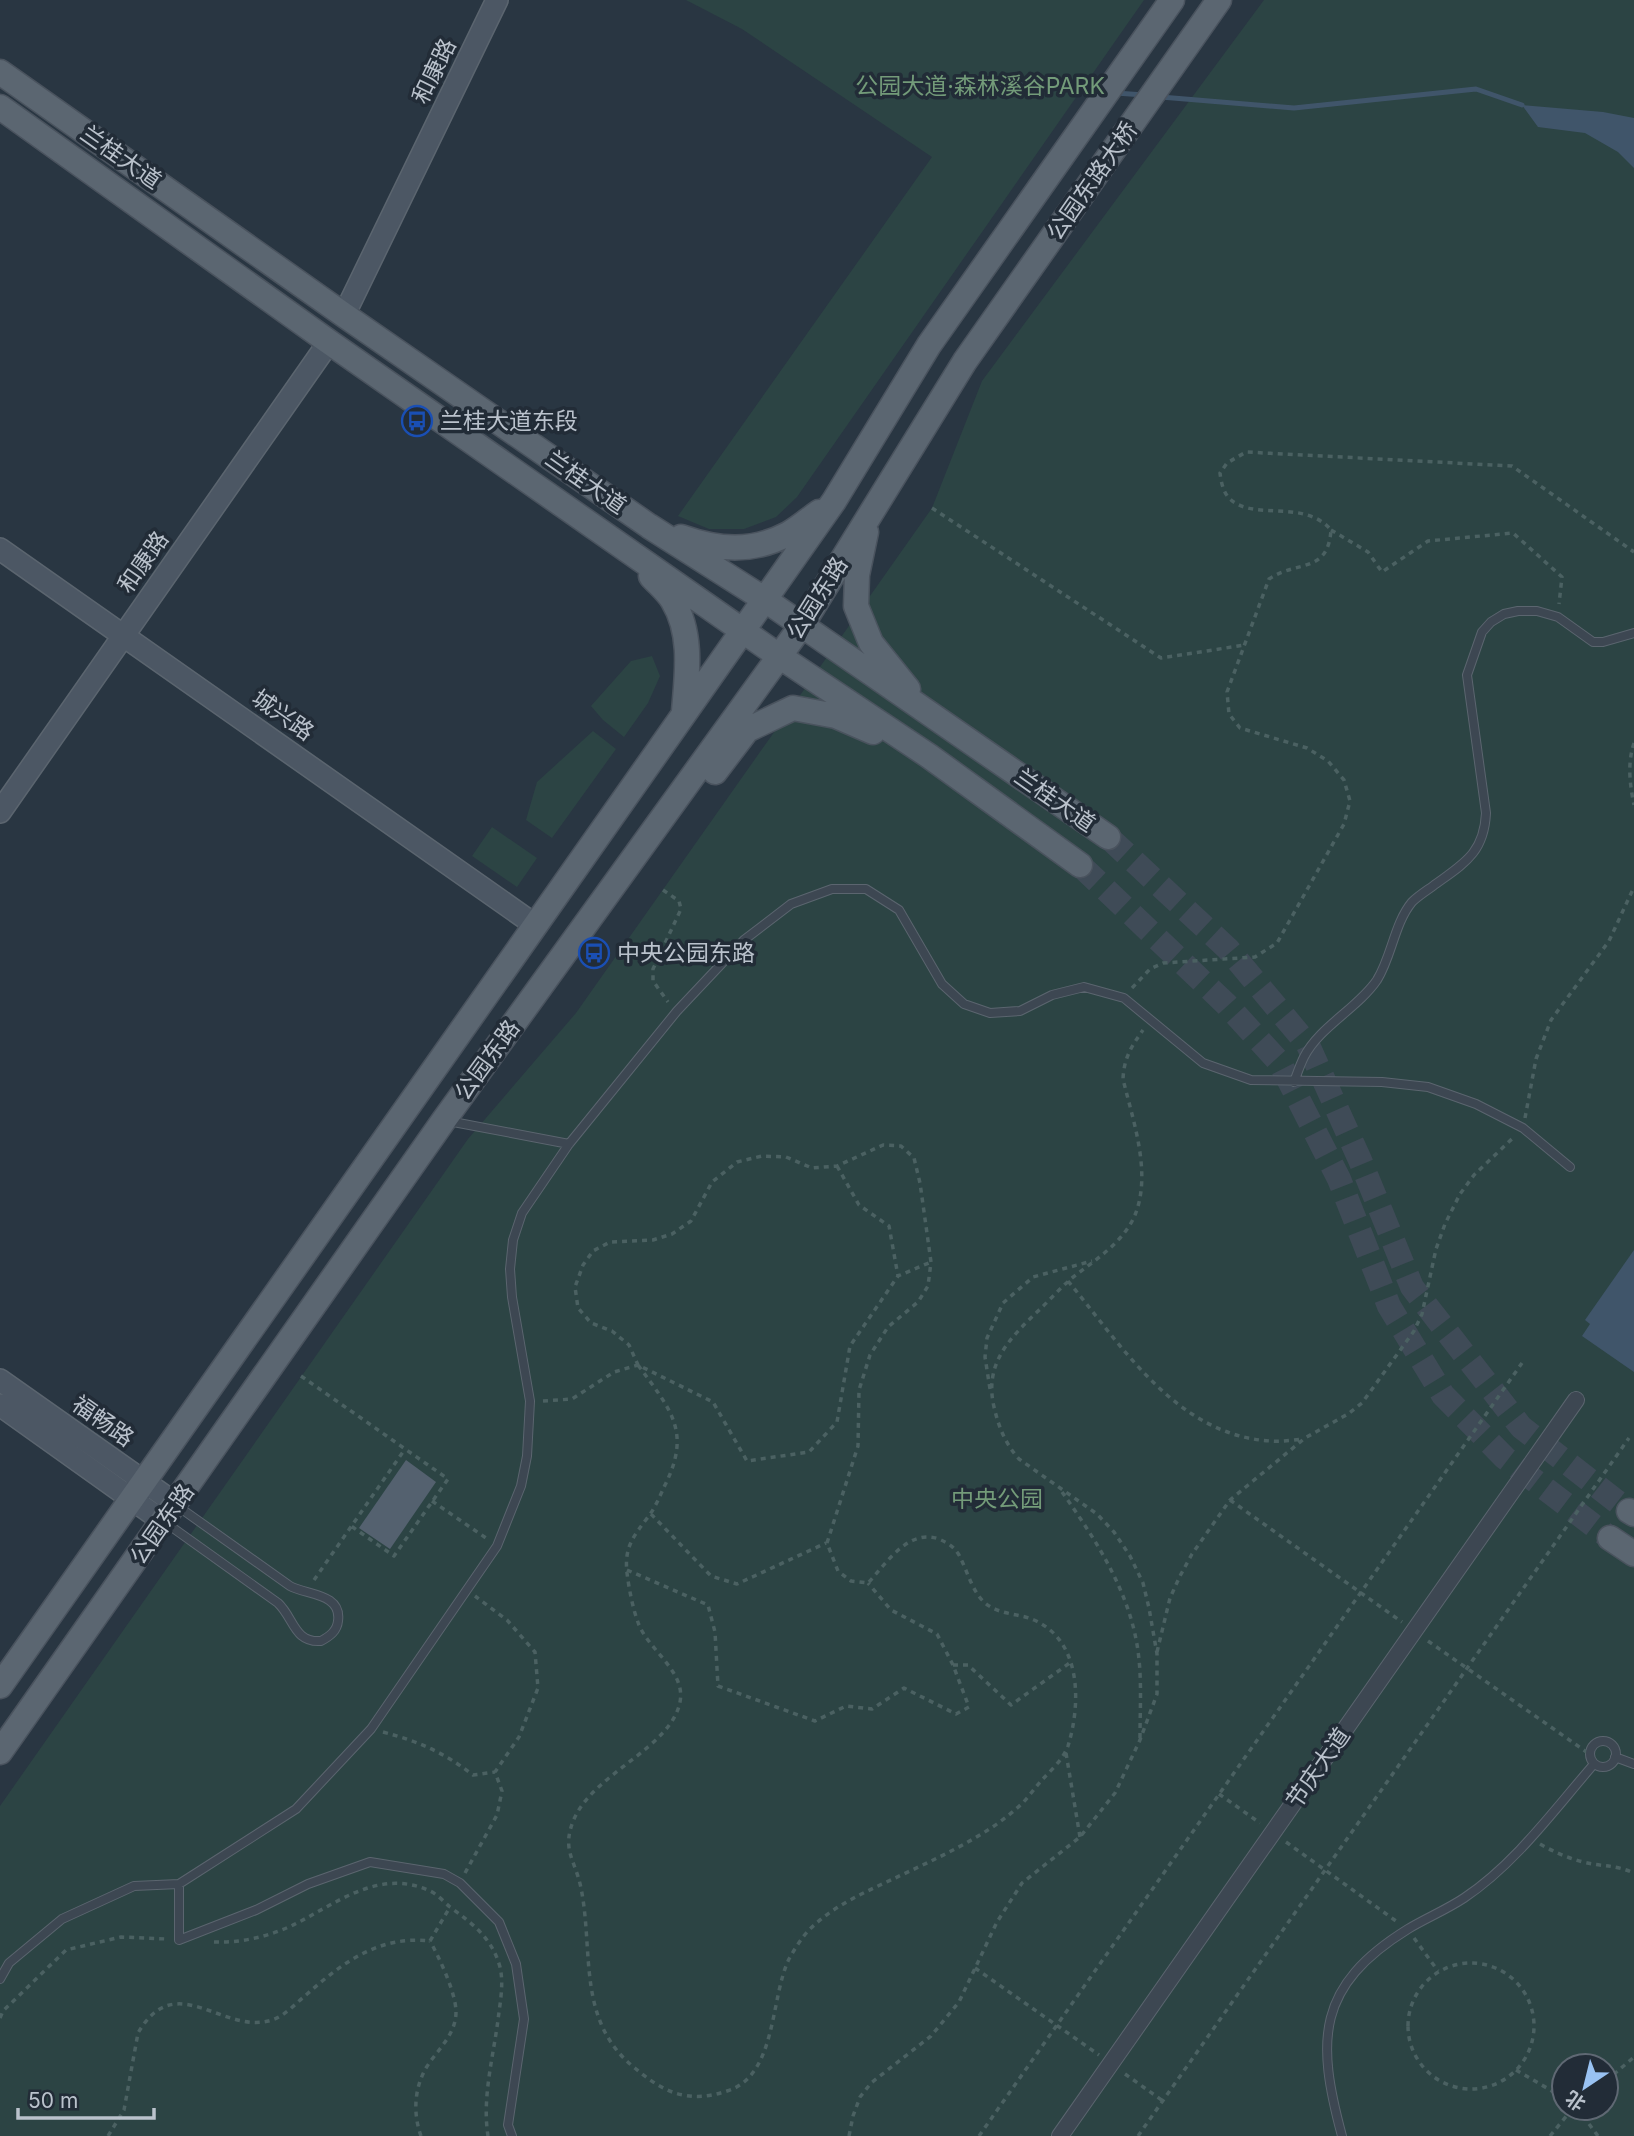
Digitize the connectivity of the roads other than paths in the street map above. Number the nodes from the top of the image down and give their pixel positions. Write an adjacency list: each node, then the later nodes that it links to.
1 (497, 0): 6 (street, 和康路)
2 (1172, 0): 8 (main road, 公园东路大桥)
3 (1219, 0): 9 (main road, 公园东路大桥)
4 (0, 72): 6 (main road, 兰桂大道)
5 (0, 107): 7 (main road, 兰桂大道)
6 (344, 315): 12 (main road, 兰桂大道)
7 (330, 342): 13 (main road, 兰桂大道); 19 (street, 和康路)
8 (929, 345): 10 (main road, 公园东路)
9 (965, 361): 11 (main road, 公园东路)
10 (834, 501): 12 (main road); 15 (main road, 公园东路)
11 (876, 503): 16 (main road, 公园东路); 21 (main road)
12 (649, 526): 15 (main road, 兰桂大道)
13 (628, 548): 17 (main road, 兰桂大道); 22 (main road)
14 (0, 549): 19 (street, 城兴路)
15 (764, 599): 16 (main road, 兰桂大道); 17 (main road, 公园东路)
16 (802, 625): 20 (main road, 公园东路); 21 (main road, 兰桂大道)
17 (742, 629): 20 (main road, 兰桂大道); 22 (main road, 公园东路)
18 (1634, 633): 29 (lane)
19 (124, 636): 24 (street, 和康路); 28 (street, 城兴路)
20 (779, 656): 23 (main road, 兰桂大道); 26 (main road, 公园东路)
21 (924, 709): 25 (main road, 兰桂大道)
22 (684, 713): 28 (main road, 公园东路)
23 (929, 756): 26 (main road); 27 (main road, 兰桂大道)
24 (0, 811)
25 (1108, 837)
26 (633, 858): 30 (main road, 公园东路)
27 (1080, 865)
28 (536, 925): 36 (main road, 公园东路)
29 (1294, 1082): 31 (lane); 32 (lane)
30 (444, 1120): 31 (lane); 37 (main road, 公园东路)
31 (569, 1144): 45 (lane)
32 (1570, 1167)
33 (0, 1380): 36 (street, 福畅路)
34 (1576, 1400): 48 (street, 节庆大道)
35 (0, 1405): 36 (street, 福畅路)
36 (138, 1491): 37 (street, 福畅路); 40 (main road, 公园东路)
37 (170, 1513): 37 (lane); 41 (main road, 公园东路)
38 (1610, 1538): 39 (main road)
39 (1634, 1554)
40 (0, 1686)
41 (0, 1752)
42 (1615, 1757): 43 (lane); 43 (lane); 44 (lane)
43 (1594, 1764): 49 (lane)
44 (1634, 1764)
45 (179, 1884): 46 (lane); 47 (lane)
46 (0, 1979)
47 (512, 2136)
48 (1060, 2136)
49 (1342, 2136)

